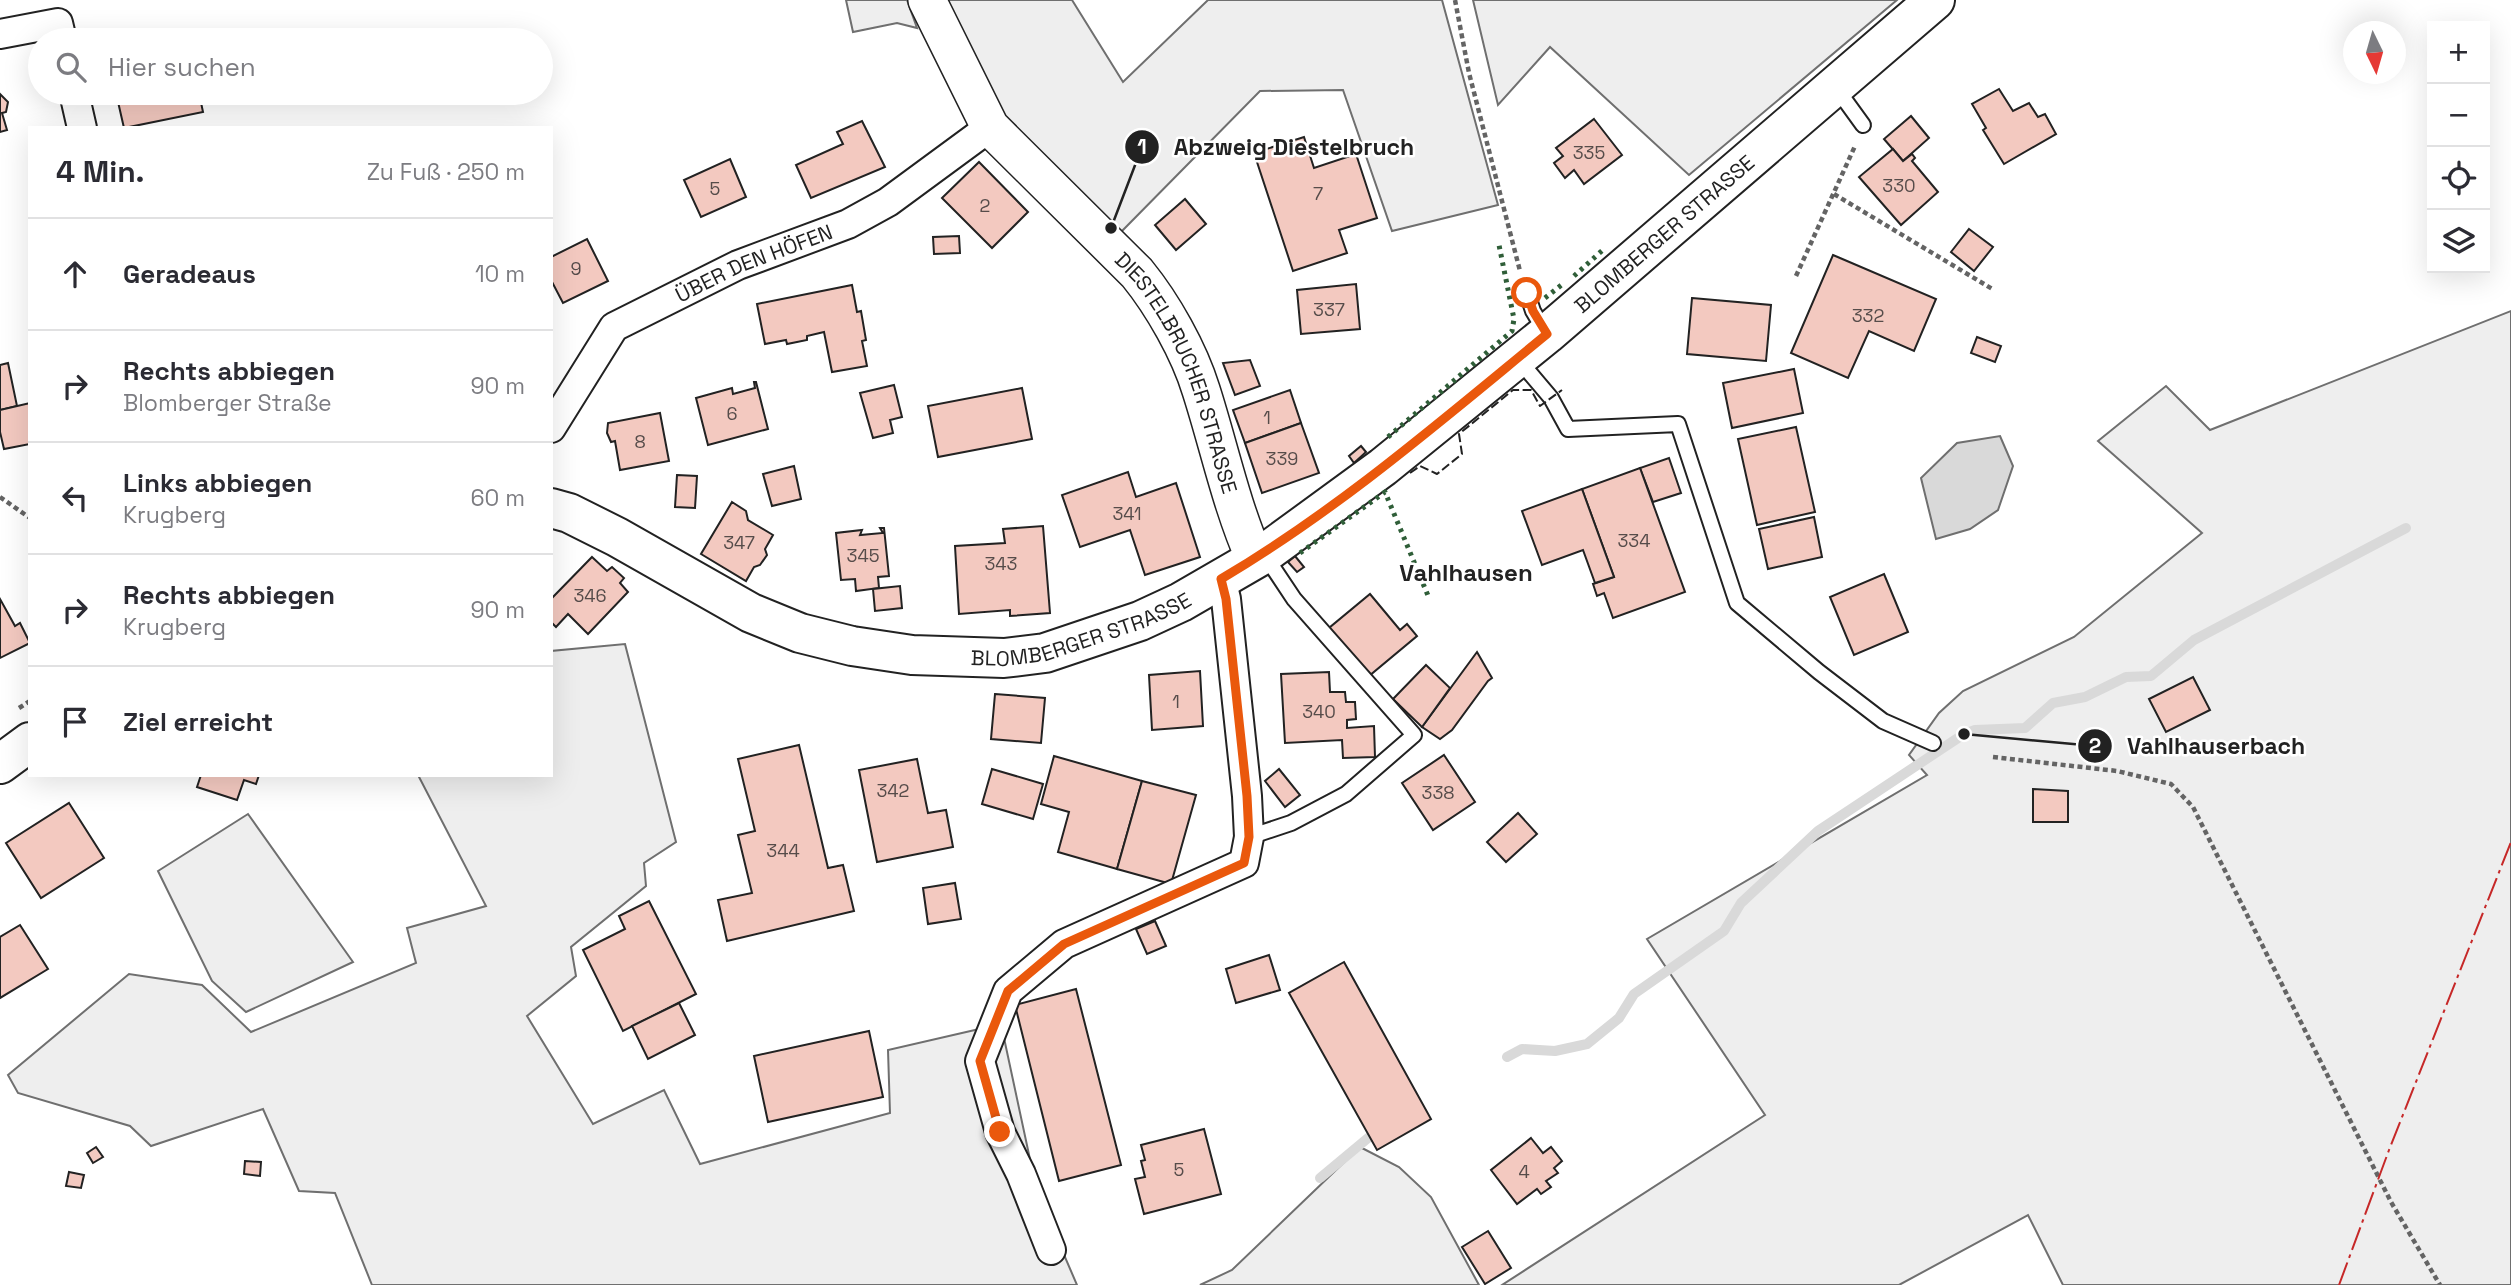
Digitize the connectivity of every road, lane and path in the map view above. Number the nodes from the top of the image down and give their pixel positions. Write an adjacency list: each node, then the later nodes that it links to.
1 (927, 0): 12 (street, DIESTELBRUCHER STRASSE)
2 (1455, 0): 16 (path)
3 (1935, 0): 8 (main road, BLOMBERGER STRASSE)
4 (32, 28): 5 (street)
5 (59, 28)
6 (28, 29): 7 (street)
7 (0, 34)
8 (1831, 88): 10 (lane); 17 (main road, BLOMBERGER STRASSE)
9 (77, 105): 11 (street)
10 (1863, 125): 13 (path)
11 (82, 126)
12 (990, 127): 19 (street, ÜBER DEN HÖFEN); 23 (street, DIESTELBRUCHER STRASSE)
13 (1834, 194): 14 (path); 15 (path)
14 (1797, 276)
15 (1994, 290)
16 (1527, 293): 17 (lane)
17 (1547, 334): 18 (main road, BLOMBERGER STRASSE)
18 (1518, 358): 23 (main road, BLOMBERGER STRASSE); 26 (lane)
19 (553, 425)
20 (0, 496): 22 (path)
21 (553, 509): 24 (main road, BLOMBERGER STRASSE)
22 (28, 516)
23 (1259, 556): 24 (main road, BLOMBERGER STRASSE); 29 (lane)
24 (1221, 579): 29 (street)
25 (28, 743): 28 (main road)
26 (1933, 743)
27 (1993, 757): 31 (path)
28 (0, 764)
29 (1249, 837): 30 (street)
30 (1051, 1250)
31 (2440, 1285)

